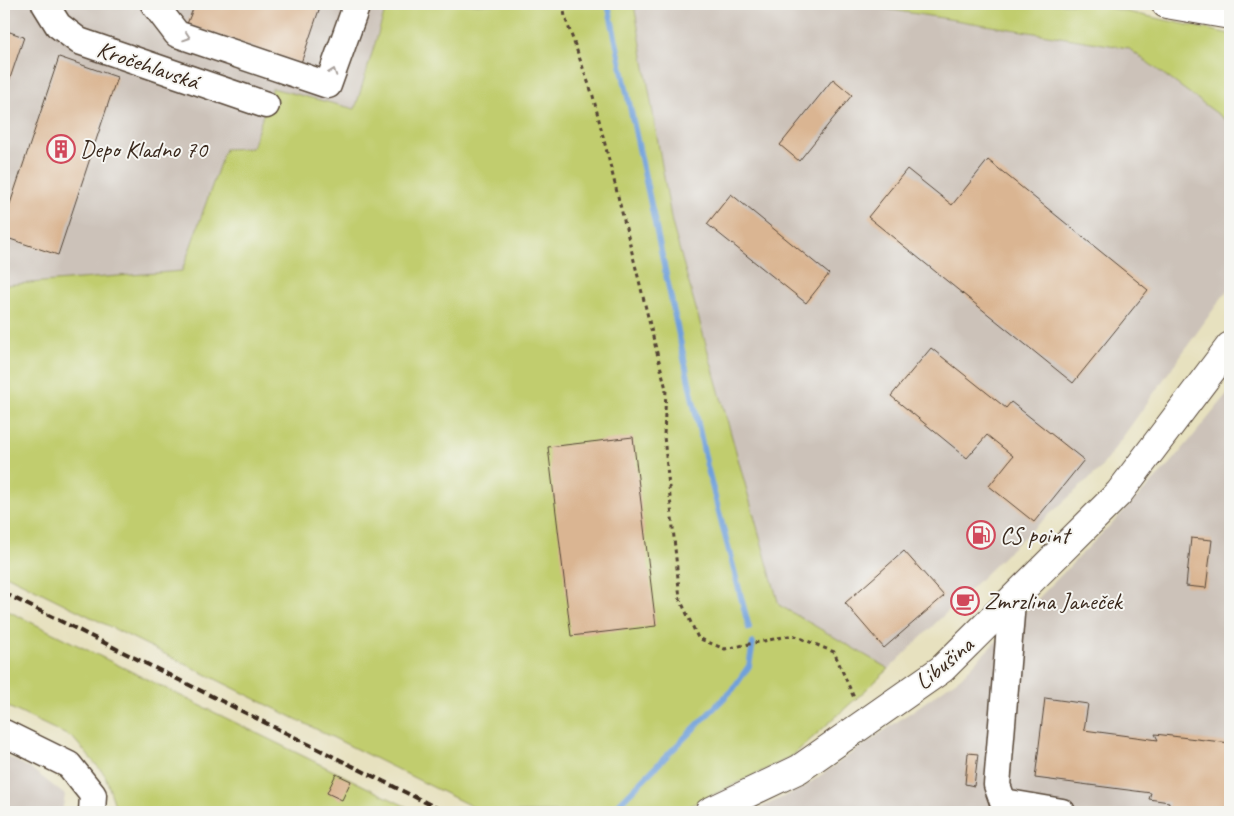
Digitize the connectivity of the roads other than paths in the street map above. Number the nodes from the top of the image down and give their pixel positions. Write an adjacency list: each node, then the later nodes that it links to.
1 (45, 4): 7 (street, Kročehlavská)
2 (154, 4): 3 (street, one-way to 3)
3 (357, 4)
4 (1166, 4): 5 (main road)
5 (1200, 7): 6 (main road)
6 (1230, 15)
7 (266, 105)
8 (1230, 346): 9 (main road, Libušina)
9 (1012, 602): 12 (main road, Libušina); 13 (street)
10 (4, 733): 11 (street)
11 (92, 812)
12 (710, 812)
13 (1062, 812)

